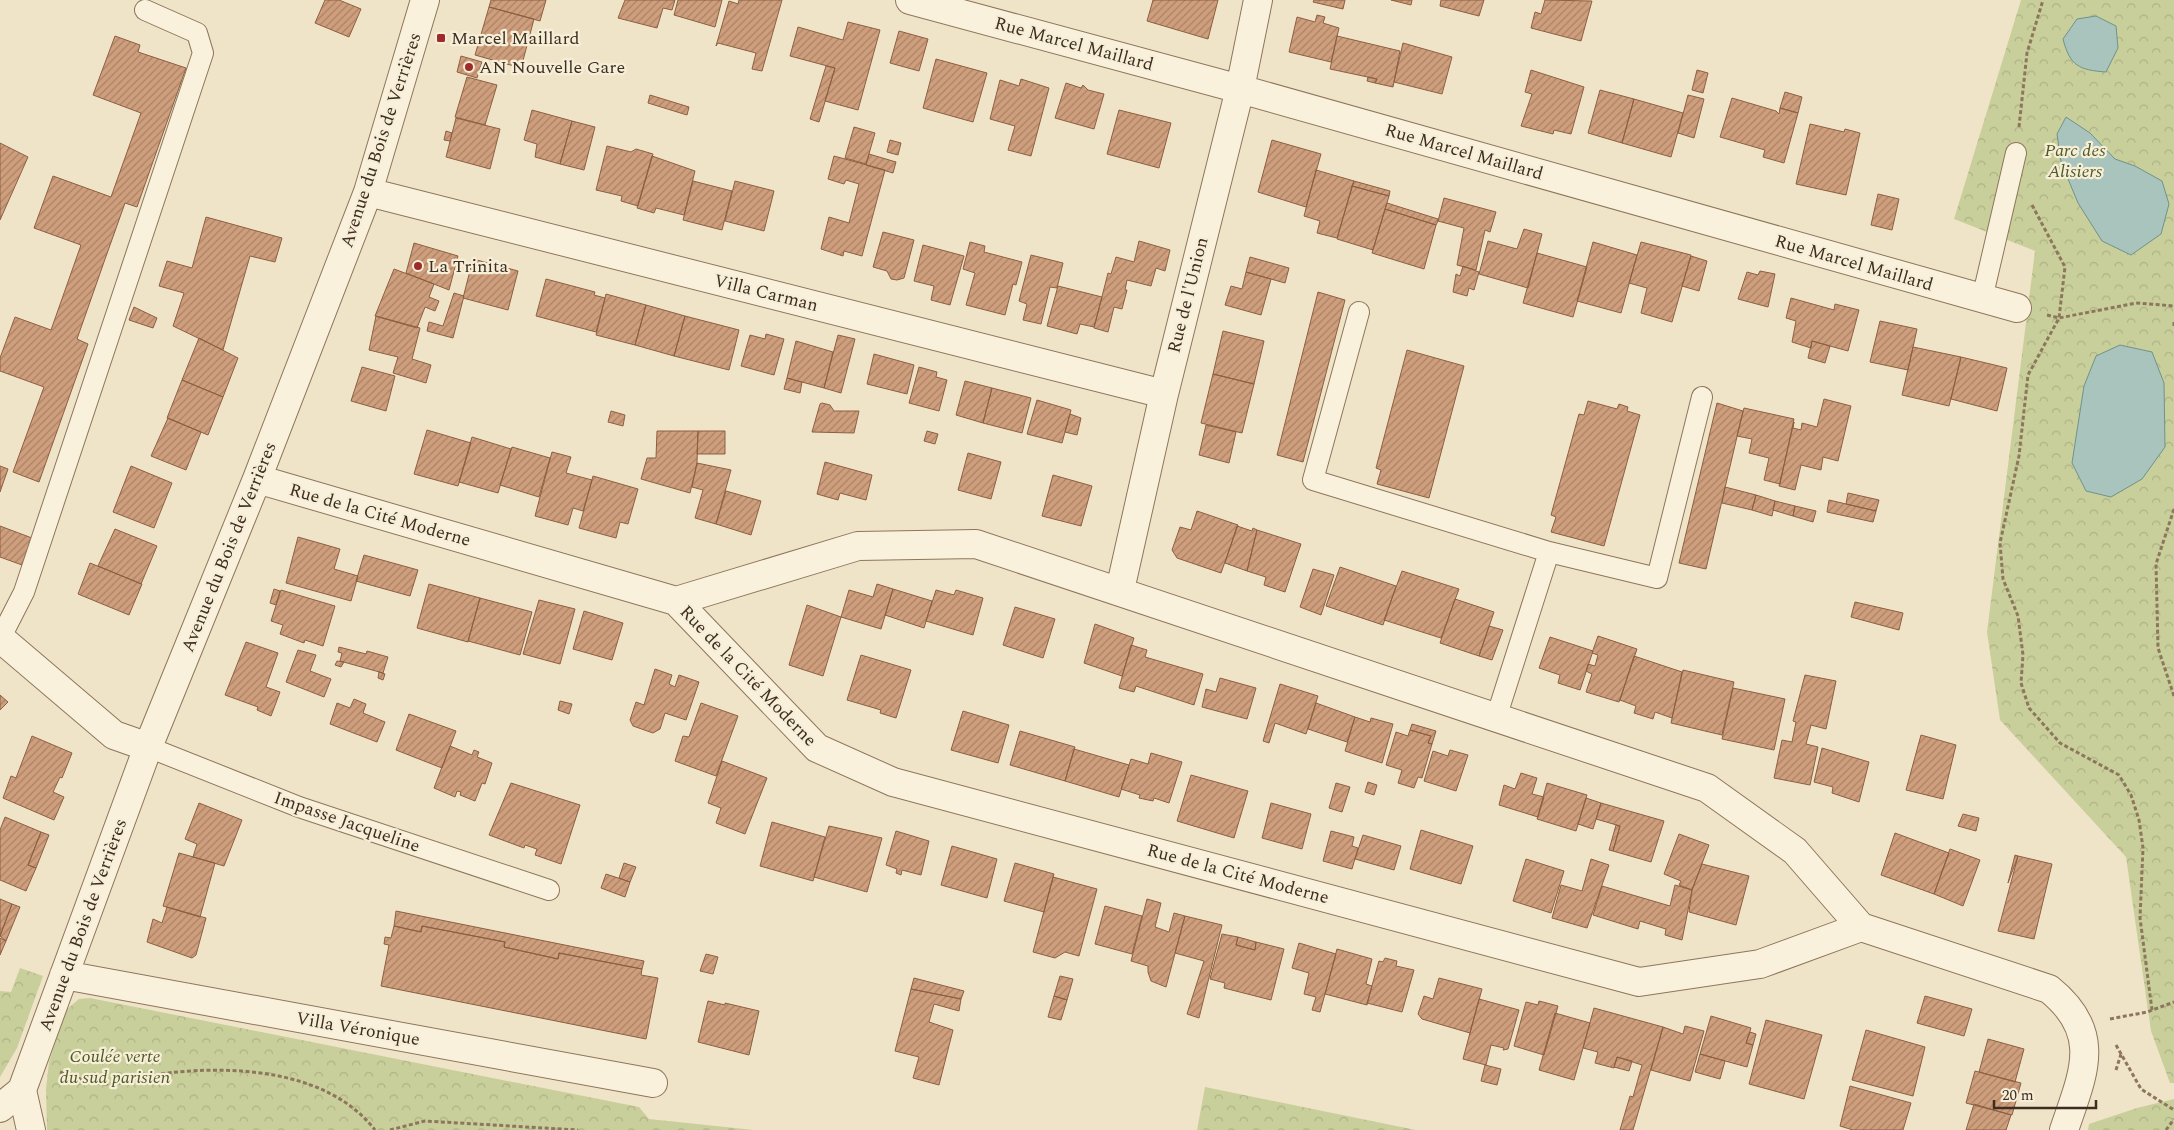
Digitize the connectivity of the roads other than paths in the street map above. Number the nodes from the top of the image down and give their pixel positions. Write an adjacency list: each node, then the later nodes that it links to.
1 (425, 0): 7 (street, Avenue du Bois de Verrières)
2 (910, 0): 5 (street, Rue Marcel Maillard)
3 (1258, 0): 5 (street, Rue de l'Union)
4 (145, 10): 17 (lane)
5 (1240, 89): 8 (street, Rue Marcel Maillard); 11 (street, Rue de l'Union)
6 (2016, 153): 8 (lane)
7 (368, 192): 11 (street, Villa Carman); 13 (street, Avenue du Bois de Verrières)
8 (1982, 299): 9 (street, Rue Marcel Maillard)
9 (2017, 308)
10 (1358, 312): 14 (lane)
11 (1164, 394): 15 (street, Rue de l'Union)
12 (1702, 397): 14 (lane)
13 (257, 479): 16 (street, Rue de la Cité Moderne); 19 (street, Avenue du Bois de Verrières)
14 (1549, 552): 18 (lane)
15 (1120, 590): 16 (street, Rue de la Cité Moderne); 18 (street, Rue de la Cité Moderne)
16 (676, 601): 21 (street, Rue de la Cité Moderne)
17 (0, 639): 19 (street)
18 (1496, 718): 21 (street, Rue de la Cité Moderne)
19 (148, 747): 20 (lane, Impasse Jacqueline); 22 (street, Avenue du Bois de Verrières)
20 (549, 890)
21 (1860, 927): 27 (street)
22 (64, 975): 23 (street, Villa Véronique); 24 (street, Avenue du Bois de Verrières)
23 (653, 1083)
24 (22, 1090): 25 (street); 26 (street)
25 (0, 1108)
26 (31, 1130)
27 (2064, 1130)

